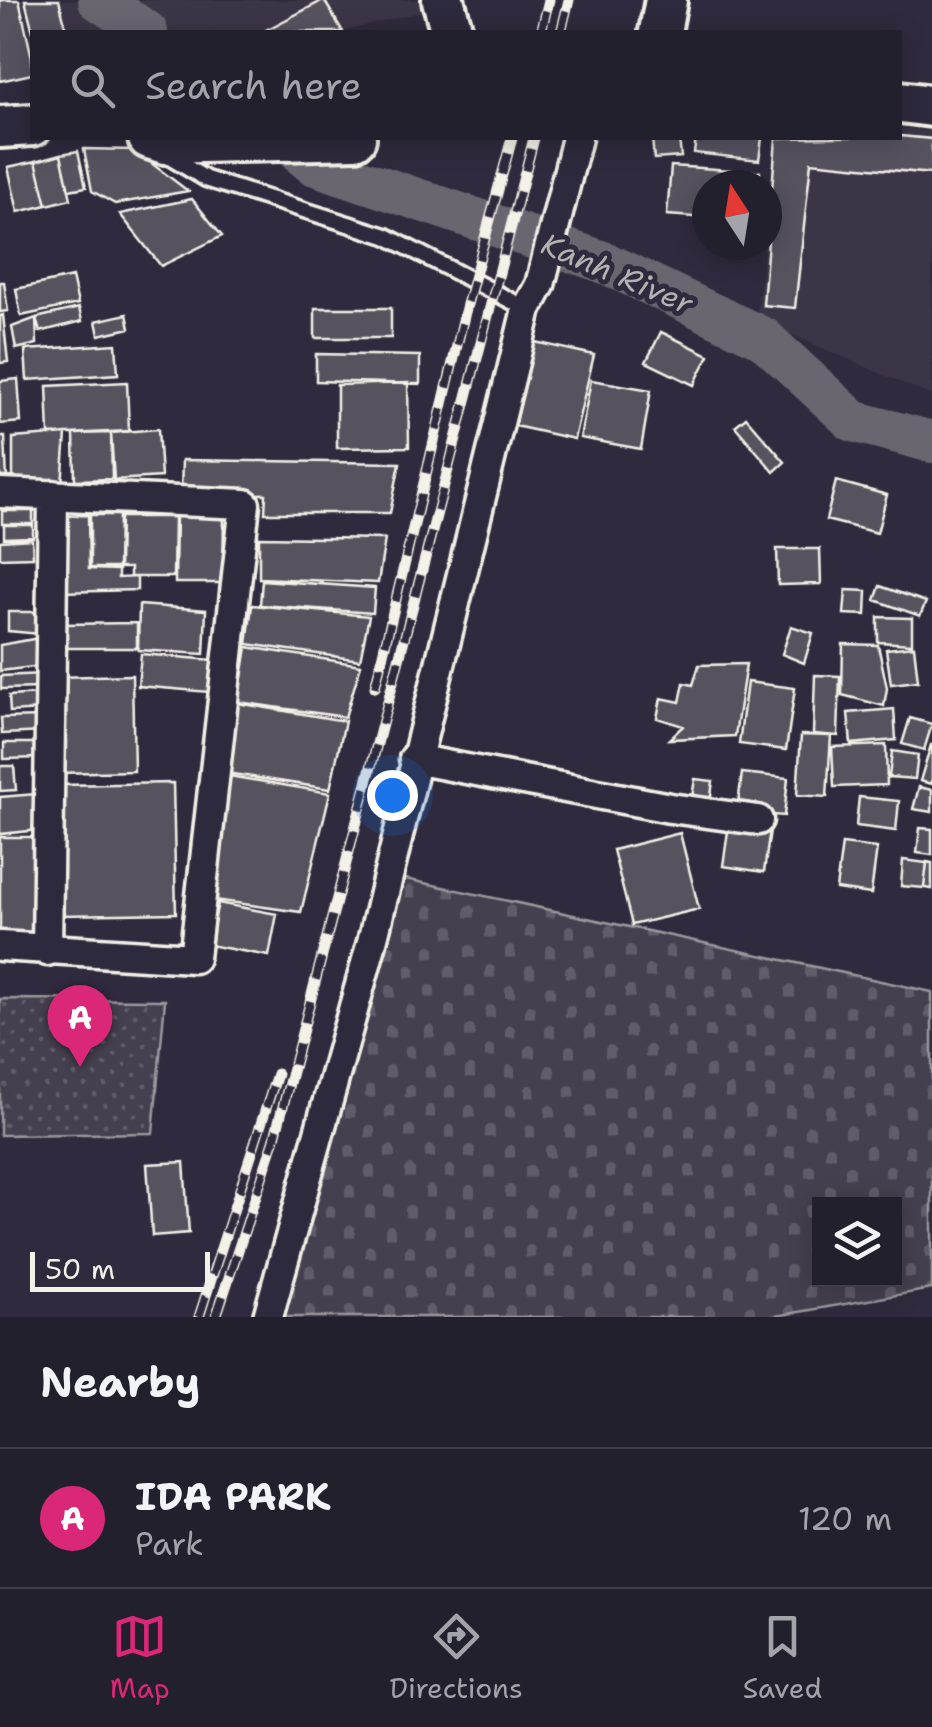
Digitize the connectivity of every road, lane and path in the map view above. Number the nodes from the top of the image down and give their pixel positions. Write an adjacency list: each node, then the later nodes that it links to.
1 (444, 0): 3 (street)
2 (666, 0): 4 (street)
3 (452, 30)
4 (660, 30)
5 (902, 102): 6 (street)
6 (932, 106)
7 (30, 125): 8 (street)
8 (0, 126)
9 (138, 140): 11 (lane)
10 (576, 140): 11 (street)
11 (534, 297): 14 (street)
12 (0, 494): 13 (street)
13 (53, 496): 17 (street); 17 (street)
14 (414, 759): 15 (street); 18 (street)
15 (758, 820)
16 (0, 946): 17 (street)
17 (47, 951)
18 (268, 1317)

